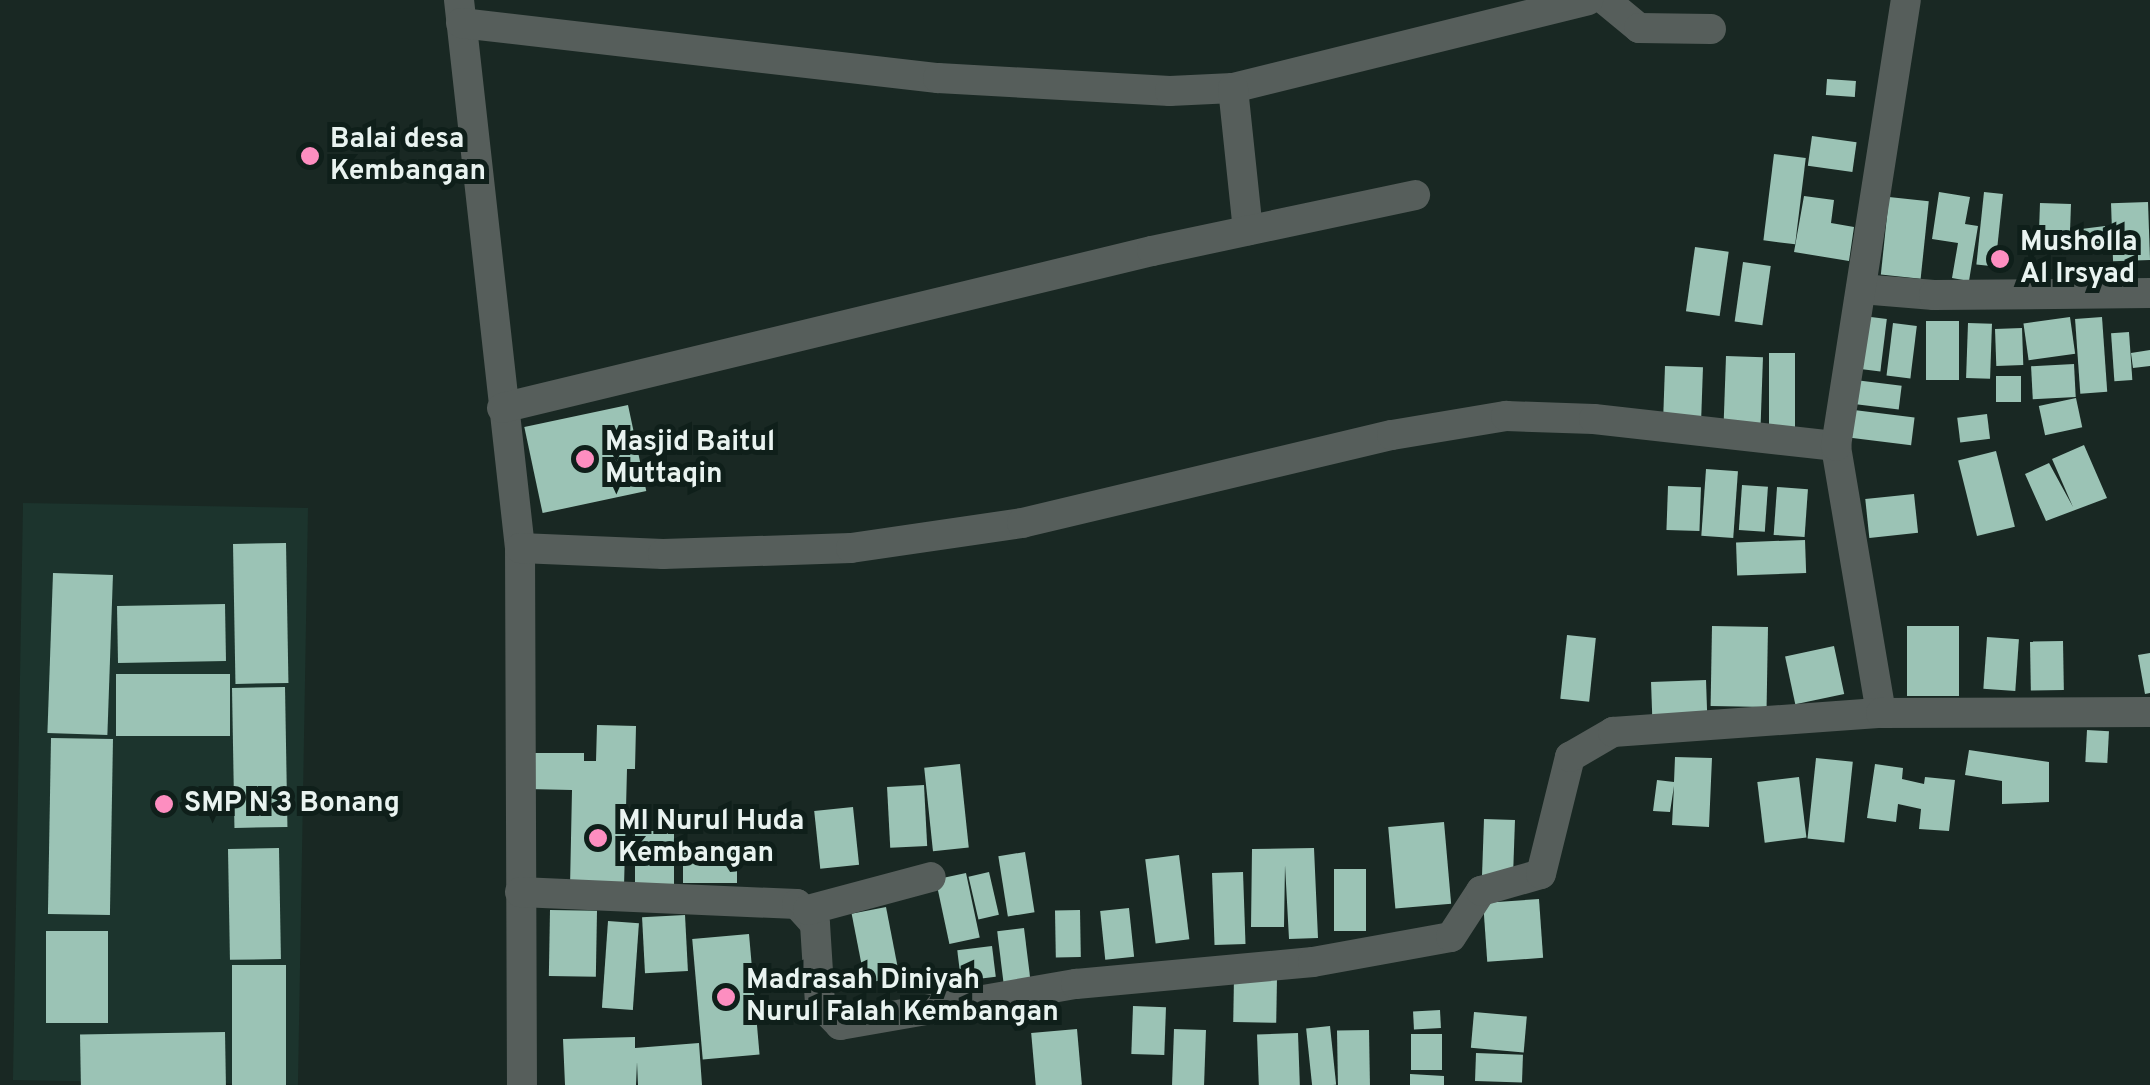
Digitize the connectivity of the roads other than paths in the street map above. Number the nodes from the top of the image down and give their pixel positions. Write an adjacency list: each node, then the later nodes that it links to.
1 (1588, 0): 6 (street)
2 (1605, 0): 5 (street)
3 (1906, 0): 9 (street)
4 (460, 12): 6 (street); 11 (street)
5 (1711, 29)
6 (1233, 88): 8 (street)
7 (1415, 194): 8 (street)
8 (1248, 230): 11 (street)
9 (1860, 289): 10 (street); 12 (street)
10 (2150, 293)
11 (502, 408): 13 (street)
12 (1836, 446): 13 (street); 15 (street)
13 (520, 548): 17 (street)
14 (2150, 712): 15 (street)
15 (1881, 713): 18 (street)
16 (931, 877): 18 (street)
17 (520, 892): 18 (street); 19 (street)
18 (808, 910)
19 (522, 1085)

